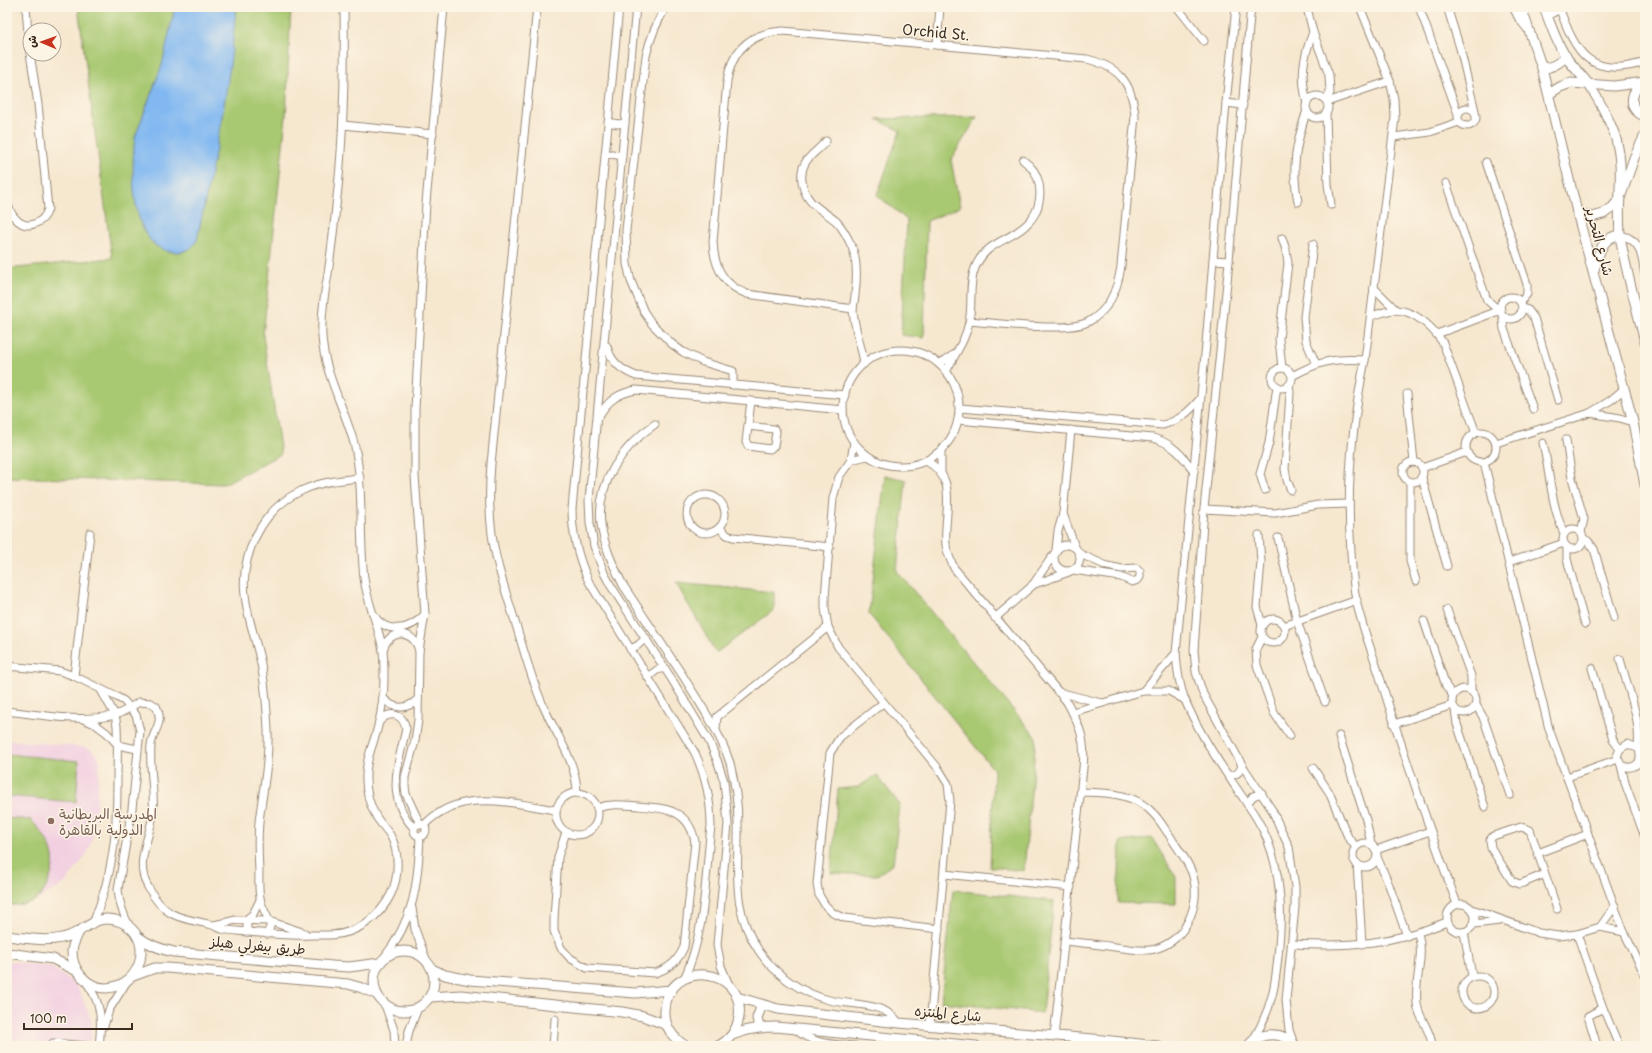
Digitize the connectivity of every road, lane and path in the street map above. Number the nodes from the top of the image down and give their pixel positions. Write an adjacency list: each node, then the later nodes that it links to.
1 (26, 7): 55 (street)
2 (344, 7): 44 (street)
3 (444, 7): 45 (street)
4 (537, 7): 212 (street)
5 (619, 7): 41 (street)
6 (636, 7): 27 (street)
7 (666, 7): 28 (street)
8 (940, 7): 23 (street)
9 (1177, 7): 22 (street)
10 (1236, 7): 34 (street)
11 (1252, 7): 35 (street)
12 (1360, 7): 29 (street)
13 (1419, 7): 39 (street)
14 (1446, 7): 37 (street)
15 (1513, 7): 21 (street)
16 (1521, 7): 21 (street, شارع التحرير)
17 (1307, 8): 20 (street)
18 (1560, 8): 19 (street); 25 (street)
19 (1545, 11): 24 (street, شارع التحرير)
20 (1313, 32): 33 (street); 36 (street)
21 (1530, 33): 26 (street, شارع التحرير)
22 (1204, 41)
23 (937, 45): 68 (street, Orchid St.); 72 (street, Orchid St.)
24 (1566, 56): 26 (street); 31 (street, شارع التحرير)
25 (1645, 62)
26 (1542, 68): 32 (street, شارع التحرير)
27 (631, 77): 28 (street); 43 (street)
28 (643, 78): 86 (street)
29 (1390, 81): 33 (street); 47 (street)
30 (1643, 83): 31 (street); 40 (street)
31 (1589, 85): 32 (street); 54 (street, شارع التحرير)
32 (1549, 94): 58 (street, شارع التحرير)
33 (1327, 102): 36 (street); 38 (street)
34 (1226, 103): 35 (street); 62 (street)
35 (1243, 105): 63 (street)
36 (1307, 107): 38 (street); 56 (street)
37 (1475, 112): 39 (street); 42 (street)
38 (1326, 113): 57 (street)
39 (1458, 114): 42 (street)
40 (1645, 116)
41 (608, 122): 43 (street); 49 (street)
42 (1459, 122): 47 (street)
43 (625, 123): 50 (street)
44 (343, 125): 45 (street); 120 (street)
45 (433, 134): 151 (street)
46 (1645, 135): 54 (street)
47 (1394, 137): 66 (street)
48 (826, 141): 68 (street)
49 (605, 155): 50 (street); 163 (street)
50 (622, 156): 74 (street)
51 (1023, 160): 72 (street)
52 (1486, 162): 67 (street)
53 (1446, 183): 70 (street)
54 (1620, 198): 58 (street); 59 (street, شارع التحرير)
55 (7, 202)
56 (1298, 202)
57 (1331, 205)
58 (1577, 212): 64 (street, شارع التحرير)
59 (1620, 235): 64 (street); 65 (street); 75 (street, شارع التحرير)
60 (1282, 238): 83 (street)
61 (1313, 244): 82 (street)
62 (1213, 260): 63 (street); 92 (street)
63 (1229, 261): 127 (street)
64 (1594, 271): 89 (street, شارع التحرير)
65 (1645, 274)
66 (1374, 288): 69 (street); 71 (street)
67 (1521, 305): 70 (street); 70 (street); 93 (street)
68 (853, 309): 76 (street)
69 (1396, 310): 71 (street); 73 (street)
70 (1502, 312): 73 (street); 96 (street)
71 (1371, 316): 79 (street)
72 (970, 321): 77 (street)
73 (1437, 334): 105 (street)
74 (605, 342): 86 (street); 99 (street)
75 (1645, 342)
76 (862, 346): 78 (street); 80 (street)
77 (955, 354): 81 (street); 84 (street)
78 (874, 357): 80 (street); 81 (street)
79 (1365, 360): 82 (street); 126 (street)
80 (864, 364): 91 (street)
81 (939, 364): 84 (street)
82 (1316, 364): 85 (street)
83 (1282, 368): 85 (street); 88 (street)
84 (946, 372): 95 (street)
85 (1292, 376): 87 (street)
86 (733, 385): 91 (street)
87 (1289, 385): 88 (street); 125 (street)
88 (1277, 386): 124 (street)
89 (1624, 389): 98 (street); 101 (street, شارع التحرير)
90 (1406, 394): 115 (street)
91 (845, 395): 97 (street)
92 (1200, 399): 95 (street); 118 (street)
93 (1558, 400)
94 (751, 401): 97 (street); 99 (street); 103 (street)
95 (960, 408): 100 (street)
96 (1533, 409)
97 (843, 410): 107 (street)
98 (1590, 414): 101 (street); 108 (street)
99 (598, 418): 138 (street)
100 (958, 420): 104 (street); 110 (street)
101 (1633, 422): 123 (street, شارع التحرير)
102 (655, 424): 136 (street)
103 (748, 426): 103 (street)
104 (1071, 430): 118 (street); 128 (street)
105 (1476, 433): 108 (street); 111 (street)
106 (1566, 440): 131 (street)
107 (854, 442): 112 (street); 113 (street)
108 (1496, 443): 116 (street)
109 (1543, 443): 132 (street)
110 (941, 451): 114 (street); 119 (street)
111 (1467, 452): 116 (street); 117 (street)
112 (867, 456): 113 (street); 114 (street)
113 (851, 460): 139 (street)
114 (926, 461): 119 (street)
115 (1414, 462): 117 (street); 122 (street)
116 (1484, 462): 143 (street)
117 (1422, 468): 121 (street)
118 (1194, 471): 166 (street)
119 (941, 472): 152 (street)
120 (360, 478): 149 (street); 237 (street)
121 (1422, 478): 122 (street); 144 (street)
122 (1410, 482): 146 (street)
123 (1645, 485)
124 (1265, 490)
125 (1291, 490)
126 (1349, 504): 127 (street); 148 (street)
127 (1204, 509): 207 (street)
128 (1063, 514): 140 (street); 141 (street)
129 (720, 528): 129 (street); 139 (street)
130 (90, 532): 171 (street)
131 (1581, 532): 132 (street); 135 (street)
132 (1564, 533): 137 (street)
133 (1259, 535): 157 (street)
134 (1278, 538): 154 (street)
135 (1584, 539): 137 (street); 153 (street)
136 (605, 543): 138 (street); 189 (street)
137 (1565, 545): 143 (street); 156 (street)
138 (594, 546): 162 (street)
139 (830, 547): 159 (street)
140 (1075, 547): 141 (street); 142 (street)
141 (1055, 552): 145 (street); 147 (street)
142 (1080, 554): 145 (street); 145 (street)
143 (1509, 562): 210 (street)
144 (1447, 566)
145 (1071, 571): 147 (street)
146 (1416, 581)
147 (1032, 586): 152 (street)
148 (1356, 600): 154 (street); 196 (street)
149 (371, 610): 160 (street); 164 (street)
150 (1447, 610): 174 (street)
151 (425, 614): 160 (street); 165 (street)
152 (995, 618): 176 (street)
153 (1614, 618)
154 (1297, 621): 158 (street); 181 (street)
155 (1424, 621): 177 (street)
156 (1585, 624)
157 (1262, 625): 158 (street); 161 (street)
158 (1284, 626): 161 (street)
159 (828, 627): 182 (street); 193 (street)
160 (401, 631): 164 (street); 165 (street)
161 (1262, 637): 198 (street)
162 (646, 638): 163 (street); 169 (street)
163 (630, 649): 172 (street)
164 (383, 650): 178 (street)
165 (419, 651): 179 (street)
166 (1176, 653): 175 (street); 180 (street)
167 (1620, 660): 202 (street)
168 (7, 666): 171 (street)
169 (665, 668): 172 (street); 191 (street)
170 (1592, 668): 204 (street)
171 (74, 676): 173 (street)
172 (648, 678): 274 (street)
173 (101, 690): 186 (street); 192 (street)
174 (1471, 690): 177 (street); 184 (street)
175 (1143, 691): 180 (street); 183 (street)
176 (1058, 692): 183 (street); 190 (street)
177 (1453, 696): 185 (street)
178 (383, 698): 188 (street); 195 (street)
179 (418, 700): 188 (street); 221 (street)
180 (1185, 700): 209 (street)
181 (1325, 702)
182 (883, 703): 234 (street); 252 (street)
183 (1102, 703): 190 (street)
184 (1476, 705): 185 (street); 214 (street)
185 (1454, 707): 196 (street); 217 (street)
186 (131, 708): 192 (street); 203 (street); 249 (street)
187 (7, 711): 194 (street)
188 (397, 711): 195 (street); 221 (street)
189 (706, 712): 191 (street); 193 (street); 197 (street)
190 (1073, 712): 211 (street)
191 (692, 714): 200 (street)
192 (115, 715): 194 (street); 201 (street)
193 (716, 717): 197 (street)
194 (81, 718): 201 (street)
195 (379, 722): 260 (street)
196 (1394, 724): 222 (street)
197 (716, 732): 200 (street); 229 (street)
198 (1290, 736)
199 (1339, 736): 230 (street)
200 (709, 741): 227 (street)
201 (118, 745): 203 (street); 216 (street)
202 (1637, 748): 204 (street); 205 (street)
203 (137, 749): 219 (street)
204 (1620, 749): 206 (street)
205 (1643, 758): 206 (street)
206 (1620, 762): 210 (street); 226 (street)
207 (1242, 766): 209 (street); 213 (street)
208 (1314, 768): 228 (street)
209 (1228, 775): 215 (street)
210 (1566, 777): 224 (street)
211 (1080, 792): 236 (street); 264 (street)
212 (577, 793): 218 (street); 220 (street)
213 (1262, 793): 215 (street); 265 (street)
214 (1510, 796)
215 (1247, 804): 297 (street)
216 (118, 807): 219 (street); 244 (street)
217 (1486, 807)
218 (597, 808): 223 (street); 223 (street)
219 (132, 809): 251 (street)
220 (556, 810): 221 (street); 223 (street)
221 (419, 826): 225 (street); 225 (street)
222 (1430, 831): 230 (street); 238 (street)
223 (566, 832)
224 (1588, 834): 231 (street); 240 (street)
225 (420, 836): 239 (street)
226 (1645, 837)
227 (727, 846): 229 (street); 277 (street)
228 (1356, 846): 230 (street); 233 (street)
229 (737, 847): 287 (street)
230 (1373, 847): 232 (street)
231 (1538, 853): 235 (street); 235 (street)
232 (1376, 857): 233 (street); 263 (street)
233 (1357, 863): 266 (street)
234 (944, 874): 236 (street); 252 (street)
235 (1545, 874): 242 (street)
236 (1070, 887): 264 (street)
237 (260, 900): 243 (street); 245 (street)
238 (1457, 904): 241 (street); 247 (street)
239 (412, 906): 268 (street); 269 (street)
240 (1615, 906): 250 (street); 256 (street)
241 (1472, 909): 246 (street); 248 (street)
242 (1557, 909)
243 (247, 920): 245 (street); 249 (street); 254 (street)
244 (94, 921): 251 (street); 253 (street)
245 (269, 921): 258 (street); 260 (street)
246 (1502, 921): 248 (street); 259 (street)
247 (1447, 922): 255 (street); 257 (street)
248 (1474, 924): 255 (street)
249 (214, 925): 254 (street)
250 (1600, 927): 256 (street); 259 (street)
251 (130, 928): 262 (street)
252 (939, 930): 289 (street)
253 (80, 932): 261 (street); 270 (street)
254 (247, 932): 258 (street)
255 (1464, 932): 273 (street)
256 (1624, 932): 271 (street)
257 (1418, 933): 263 (street); 309 (street)
258 (267, 934): 260 (street)
259 (1577, 934): 285 (street)
260 (315, 935)
261 (7, 936)
262 (137, 936): 268 (street, طريق بيفرلي هيلز); 272 (street)
263 (1407, 936): 266 (street)
264 (1065, 941): 293 (street)
265 (1292, 944): 266 (street); 299 (street)
266 (1362, 944)
267 (7, 953): 270 (street)
268 (381, 961): 269 (street); 279 (street)
269 (430, 965): 278 (street); 280 (street)
270 (77, 971): 275 (street)
271 (1645, 975)
272 (134, 976): 276 (street); 279 (street)
273 (1472, 976): 273 (street)
274 (684, 979): 277 (street); 278 (street)
275 (84, 980): 276 (street); 301 (street)
276 (126, 983): 301 (street)
277 (729, 986): 281 (street)
278 (672, 990): 288 (street)
279 (376, 994): 282 (street)
280 (430, 997): 284 (street); 288 (street)
281 (737, 997): 283 (street, شارع المنتزه); 292 (street)
282 (385, 1005): 284 (street); 302 (street)
283 (762, 1005): 287 (street, شارع المنتزه); 290 (street)
284 (418, 1008): 303 (street)
285 (1603, 1008): 310 (street); 311 (street)
286 (555, 1019): 304 (street)
287 (898, 1023): 289 (street, شارع المنتزه); 294 (street)
288 (667, 1025): 298 (street)
289 (930, 1025): 293 (street, شارع المنتزه)
290 (759, 1027): 291 (street); 292 (street)
291 (795, 1029): 294 (street); 306 (street)
292 (732, 1036): 305 (street)
293 (1054, 1036): 295 (street, شارع المنتزه)
294 (897, 1039): 307 (street)
295 (1093, 1042): 308 (street, شارع المنتزه)
296 (53, 1043): 300 (street)
297 (1248, 1044): 299 (street)
298 (683, 1045)
299 (1295, 1045)
300 (87, 1046)
301 (101, 1046)
302 (395, 1046)
303 (406, 1046)
304 (553, 1046)
305 (720, 1046)
306 (855, 1046)
307 (976, 1046)
308 (1158, 1046)
309 (1432, 1046)
310 (1598, 1046)
311 (1619, 1046)

